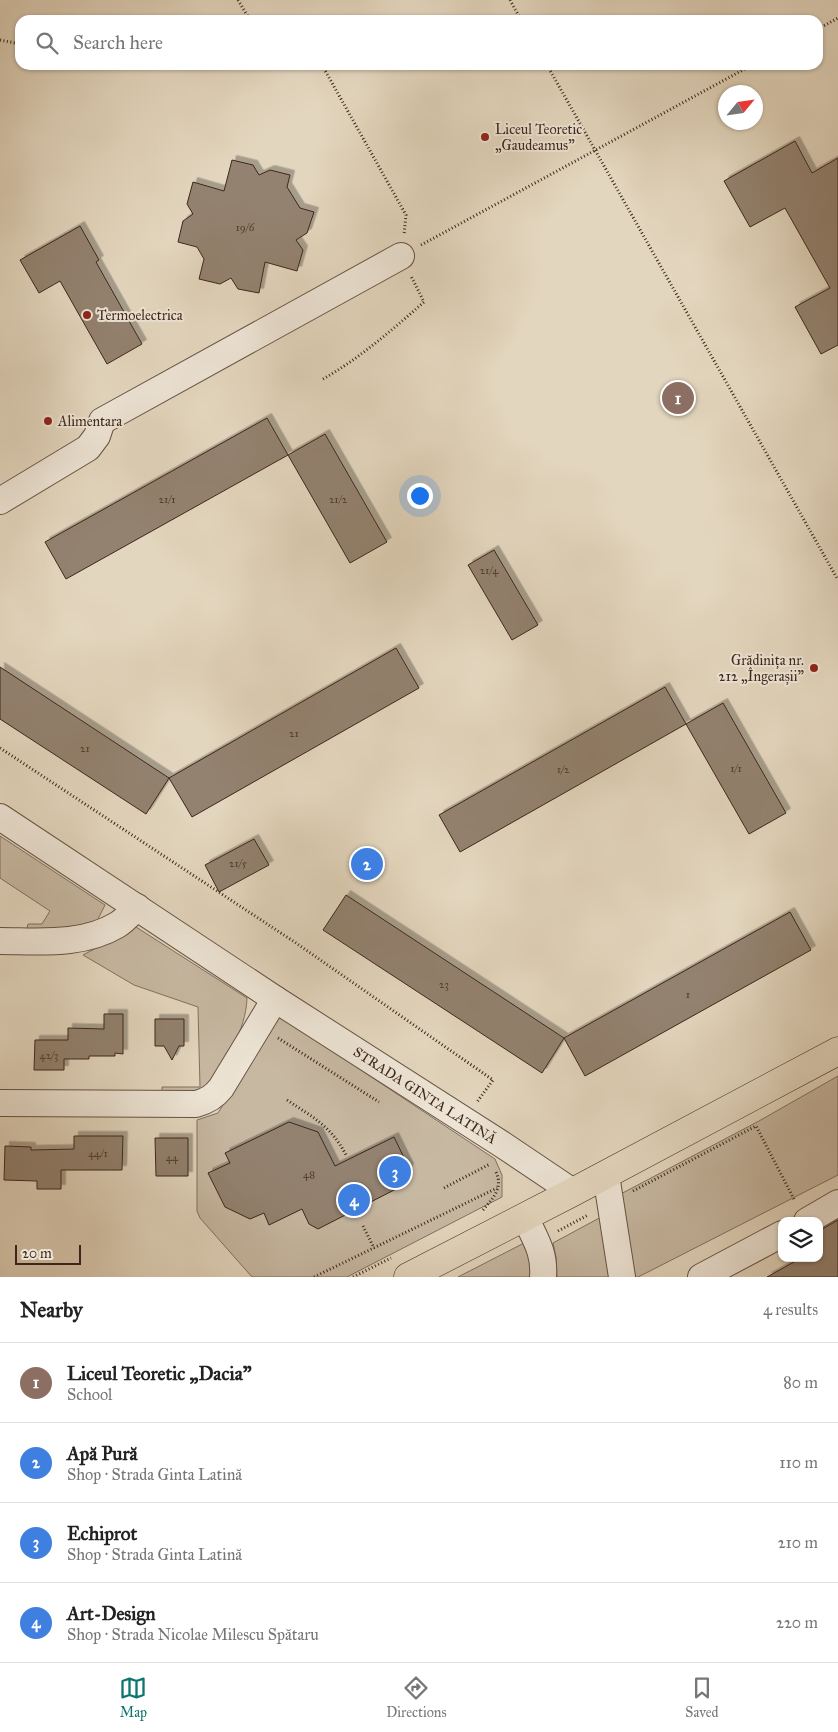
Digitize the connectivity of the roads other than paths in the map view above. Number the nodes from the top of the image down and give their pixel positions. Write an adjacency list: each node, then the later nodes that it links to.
1 (401, 256): 2 (street)
2 (0, 501)
3 (0, 817): 4 (street, STRADA GINTA LATINĂ)
4 (137, 907): 5 (street); 6 (street, STRADA GINTA LATINĂ)
5 (0, 941)
6 (275, 998): 8 (street); 10 (street, STRADA GINTA LATINĂ)
7 (838, 1051): 9 (main road)
8 (0, 1103)
9 (606, 1175): 10 (main road); 17 (street)
10 (573, 1192): 12 (main road)
11 (838, 1203): 13 (street)
12 (525, 1217): 15 (main road); 16 (street)
13 (814, 1217)
14 (778, 1236): 18 (street)
15 (402, 1266)
16 (543, 1277)
17 (622, 1277)
18 (701, 1277)

